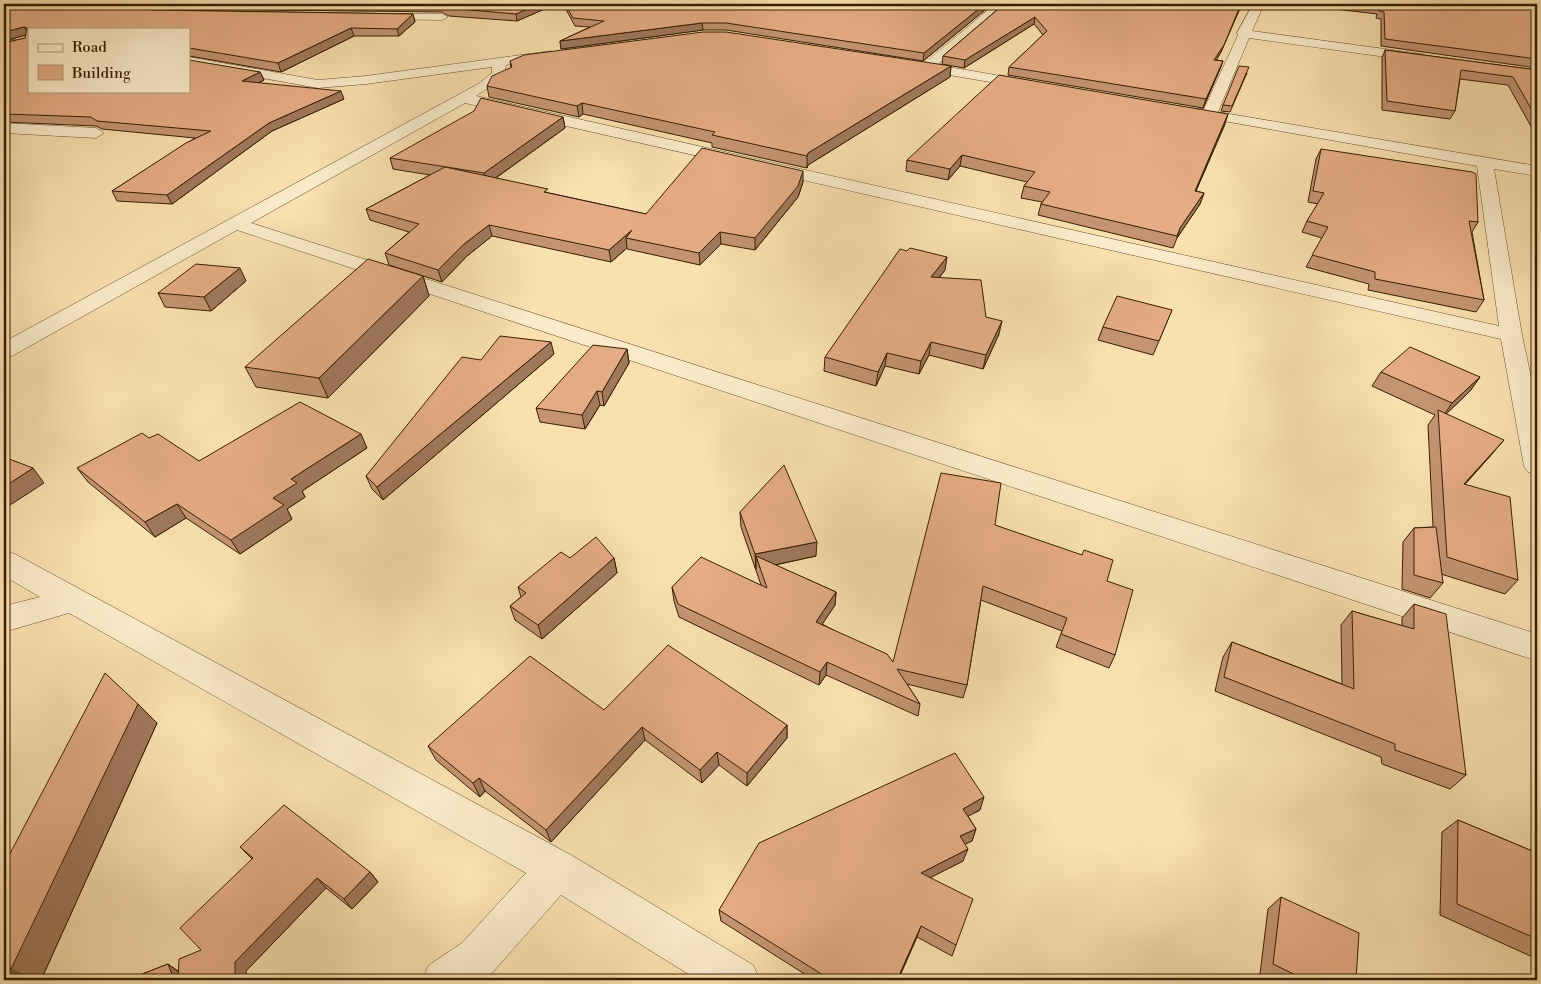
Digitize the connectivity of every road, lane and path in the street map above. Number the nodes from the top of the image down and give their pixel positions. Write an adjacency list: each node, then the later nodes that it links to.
1 (171, 4): 4 (street)
2 (1002, 4): 13 (street)
3 (1258, 4): 7 (street)
4 (209, 15)
5 (364, 17): 6 (street)
6 (442, 17)
7 (1243, 33): 9 (street); 17 (street)
8 (567, 53): 11 (street)
9 (1439, 60)
10 (190, 61): 11 (street)
11 (499, 61): 15 (street)
12 (899, 63): 13 (street)
13 (927, 67): 14 (street)
14 (1044, 87)
15 (464, 98): 22 (street); 23 (street)
16 (1180, 110): 17 (street)
17 (1209, 114): 20 (street)
18 (4, 128): 19 (street)
19 (96, 133)
20 (1485, 162): 21 (street); 23 (street)
21 (1537, 171)
22 (233, 223): 24 (street); 29 (street)
23 (1510, 335): 25 (street)
24 (4, 351)
25 (1537, 466)
26 (4, 562): 27 (street)
27 (73, 600): 28 (street); 30 (street)
28 (4, 619)
29 (1537, 648)
30 (557, 869): 31 (street); 32 (street)
31 (444, 980)
32 (738, 980)

